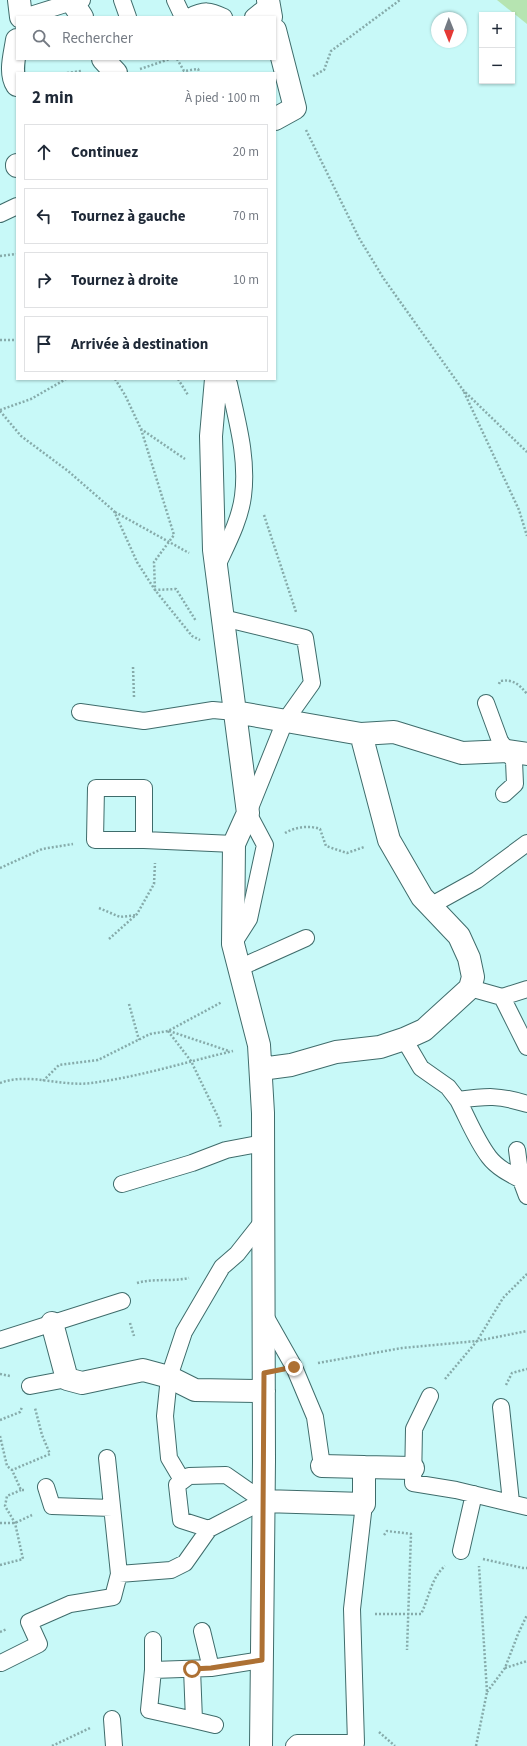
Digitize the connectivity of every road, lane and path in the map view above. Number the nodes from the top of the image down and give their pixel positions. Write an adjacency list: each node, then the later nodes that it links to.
1 (19, 0): 6 (street)
2 (122, 0): 8 (lane)
3 (175, 0): 9 (lane)
4 (400, 0): 20 (path)
5 (77, 5): 7 (lane)
6 (21, 16)
7 (28, 16)
8 (128, 16)
9 (183, 16)
10 (191, 16): 11 (lane)
11 (222, 16)
12 (276, 34): 20 (street)
13 (16, 46): 19 (street)
14 (105, 60): 17 (street)
15 (167, 60): 17 (path)
16 (178, 60): 18 (path)
17 (125, 72)
18 (200, 72)
19 (16, 83)
20 (293, 98): 21 (street); 32 (path)
21 (276, 118)
22 (16, 206): 23 (lane)
23 (0, 214)
24 (16, 254): 25 (path)
25 (0, 256)
26 (0, 340): 27 (path)
27 (16, 340)
28 (64, 380): 33 (path)
29 (116, 380): 34 (path)
30 (216, 380): 36 (street)
31 (227, 380): 41 (lane)
32 (463, 390): 35 (path); 39 (path)
33 (0, 410): 37 (path)
34 (141, 429): 36 (path); 40 (path)
35 (527, 452)
36 (212, 477): 41 (street)
37 (114, 512): 40 (path); 42 (path)
38 (263, 514): 45 (path)
39 (527, 536)
40 (170, 543): 41 (path); 42 (path)
41 (216, 568): 43 (street)
42 (155, 590): 44 (path); 46 (path)
43 (223, 618): 45 (lane); 46 (street)
44 (199, 626)
45 (305, 638): 52 (lane)
46 (227, 653): 50 (street)
47 (133, 667): 51 (path)
48 (486, 703): 54 (lane)
49 (80, 712): 51 (lane)
50 (235, 712): 51 (lane); 52 (street); 56 (street)
51 (135, 719)
52 (285, 721): 53 (street); 56 (lane)
53 (361, 734): 54 (street); 59 (street)
54 (517, 753): 55 (lane)
55 (504, 794)
56 (248, 813): 61 (street); 62 (lane)
57 (95, 840): 58 (lane); 58 (lane); 63 (path)
58 (150, 840): 61 (lane); 66 (path)
59 (389, 840): 62 (path); 64 (street)
60 (527, 843): 64 (lane)
61 (234, 844): 69 (street)
62 (265, 845): 69 (lane)
63 (0, 868)
64 (430, 906): 71 (street)
65 (99, 908): 66 (path)
66 (137, 914): 68 (path)
67 (306, 938): 70 (lane)
68 (109, 939)
69 (233, 944): 70 (street)
70 (239, 968): 72 (street)
71 (470, 988): 74 (lane); 77 (street)
72 (245, 989): 76 (path); 79 (street)
73 (527, 989): 74 (lane)
74 (502, 997): 80 (lane)
75 (129, 1004): 78 (path)
76 (168, 1031): 78 (path); 81 (path); 82 (path)
77 (404, 1039): 83 (street); 86 (lane)
78 (139, 1040): 84 (path)
79 (259, 1044): 81 (path); 83 (street)
80 (527, 1047)
81 (230, 1052): 82 (path)
82 (191, 1061): 84 (path); 89 (path)
83 (261, 1069): 88 (street)
84 (43, 1081): 85 (path)
85 (0, 1083)
86 (458, 1100): 87 (lane); 91 (lane)
87 (527, 1104)
88 (263, 1143): 89 (lane); 94 (street)
89 (226, 1150): 92 (lane)
90 (517, 1150): 91 (lane)
91 (524, 1181): 93 (lane)
92 (122, 1184)
93 (527, 1196)
94 (263, 1221): 95 (lane); 98 (street)
95 (222, 1267): 97 (path); 106 (lane)
96 (527, 1274): 103 (path)
97 (122, 1301): 99 (lane); 101 (path)
98 (263, 1314): 104 (lane); 109 (street)
99 (52, 1323): 102 (lane); 107 (street)
100 (527, 1331): 103 (path)
101 (134, 1336)
102 (0, 1340)
103 (477, 1341): 104 (path); 110 (path)
104 (294, 1367): 114 (lane)
105 (527, 1369): 111 (path)
106 (169, 1377): 107 (street); 109 (street); 118 (lane)
107 (67, 1379): 108 (lane)
108 (30, 1386): 117 (path)
109 (264, 1391): 122 (street)
110 (430, 1396): 116 (lane)
111 (501, 1407): 123 (lane)
112 (0, 1436): 117 (path)
113 (107, 1458): 127 (lane)
114 (322, 1466): 115 (street)
115 (364, 1467): 116 (street); 124 (street)
116 (413, 1468): 121 (lane)
117 (12, 1470): 120 (path)
118 (182, 1480): 122 (lane); 130 (lane)
119 (46, 1488): 120 (path); 125 (lane)
120 (21, 1490): 129 (path)
121 (474, 1494): 123 (lane); 132 (lane)
122 (264, 1501): 124 (street); 130 (lane); 143 (street)
123 (511, 1502): 126 (lane)
124 (364, 1504): 131 (lane)
125 (52, 1506): 127 (lane); 129 (path)
126 (527, 1507)
127 (112, 1508): 136 (lane)
128 (0, 1523): 129 (path)
129 (15, 1523): 134 (path)
130 (208, 1529): 136 (lane)
131 (359, 1541): 137 (lane); 138 (path)
132 (461, 1551): 133 (path); 138 (path)
133 (478, 1558): 135 (path); 150 (path)
134 (0, 1565)
135 (527, 1568)
136 (119, 1574): 145 (lane)
137 (352, 1613): 138 (path); 156 (lane)
138 (407, 1614): 142 (path)
139 (527, 1616): 147 (path)
140 (202, 1631): 146 (lane)
141 (153, 1640): 149 (lane)
142 (407, 1650)
143 (262, 1660): 146 (lane); 155 (street)
144 (527, 1661): 147 (path)
145 (1, 1663)
146 (211, 1668): 148 (lane)
147 (505, 1668): 150 (path)
148 (192, 1669): 149 (lane); 152 (lane)
149 (153, 1670): 152 (lane)
150 (487, 1692): 157 (path)
151 (112, 1719): 154 (lane)
152 (194, 1720): 153 (lane)
153 (215, 1725)
154 (114, 1746)
155 (261, 1746)
156 (294, 1746)
157 (476, 1746)

